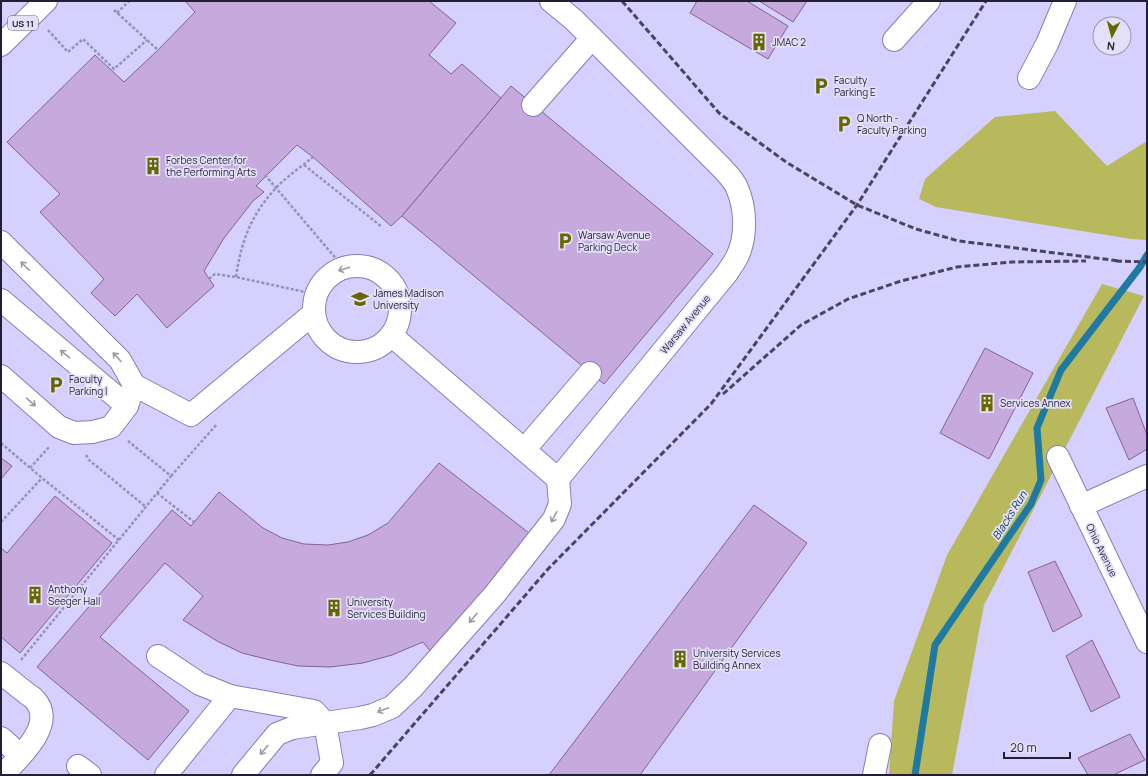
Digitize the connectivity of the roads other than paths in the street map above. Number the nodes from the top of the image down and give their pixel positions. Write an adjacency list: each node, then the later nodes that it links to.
1 (46, 1): 7 (street, US 11)
2 (551, 1): 5 (street, Warsaw Avenue)
3 (929, 1): 6 (street)
4 (1065, 1): 8 (street)
5 (592, 38): 9 (street); 21 (street, Warsaw Avenue)
6 (894, 40)
7 (1, 45)
8 (1029, 78)
9 (533, 105)
10 (1, 242): 16 (street, one-way to 10)
11 (1, 300): 17 (street, one-way to 11)
12 (315, 304): 13 (street); 13 (street, one-way to 12); 16 (street)
13 (391, 335): 18 (street)
14 (590, 372): 18 (street)
15 (1, 376): 17 (street, one-way to 17)
16 (134, 385): 17 (street)
17 (127, 406)
18 (524, 450): 21 (street)
19 (1058, 457): 22 (street, Ohio Avenue)
20 (1147, 476): 22 (street)
21 (558, 479): 27 (street, one-way to 27)
22 (1081, 506): 23 (street, Ohio Avenue)
23 (1147, 642)
24 (158, 656): 26 (street)
25 (4, 675): 30 (street)
26 (230, 696): 27 (street); 32 (street)
27 (325, 723): 33 (street, one-way to 33); 34 (street)
28 (1, 738): 30 (street)
29 (880, 745): 35 (street)
30 (20, 755): 31 (street)
31 (3, 775)
32 (166, 775)
33 (243, 775)
34 (322, 775)
35 (874, 775)

